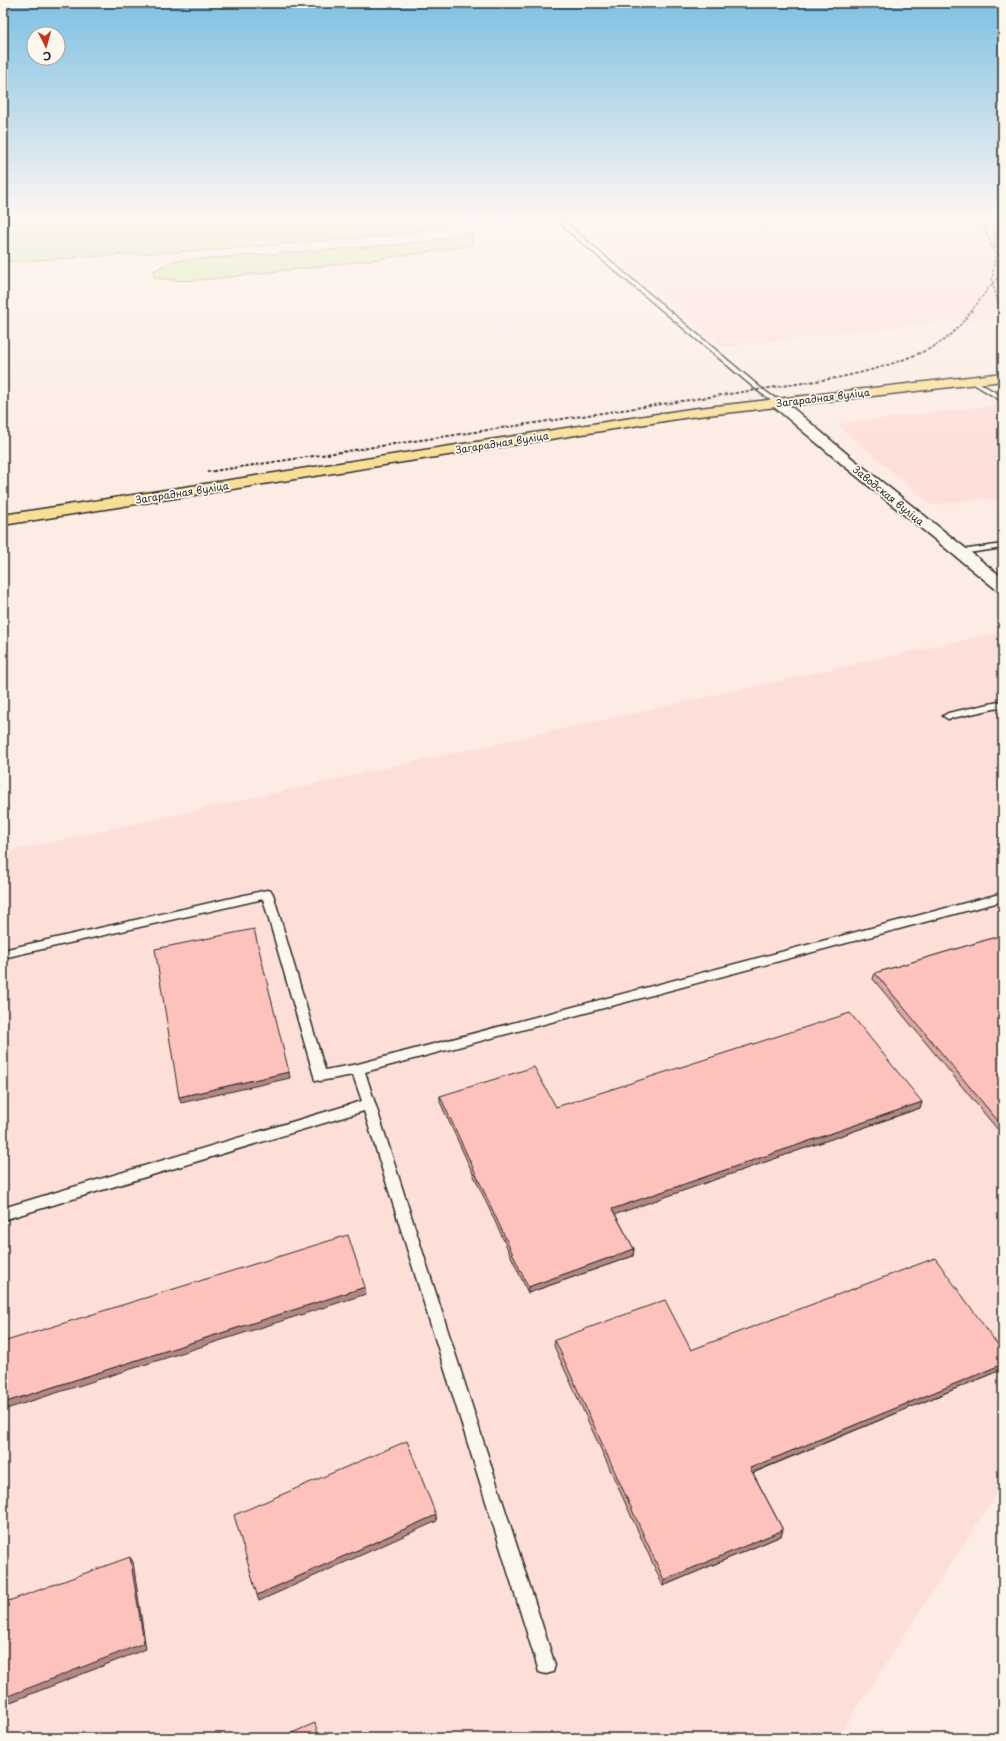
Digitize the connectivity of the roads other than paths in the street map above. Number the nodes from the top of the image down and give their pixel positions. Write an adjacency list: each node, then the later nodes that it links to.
1 (648, 295): 5 (lane)
2 (1003, 377): 3 (main road, Загарадная вуліца)
3 (971, 380): 4 (lane); 5 (main road, Загарадная вуліца)
4 (1003, 400)
5 (777, 402): 6 (main road, Загарадная вуліца); 8 (street, Заводская вуліца)
6 (3, 520)
7 (1003, 546): 8 (lane)
8 (961, 552): 9 (street, Заводская вуліца)
9 (1003, 586)
10 (1003, 704): 11 (lane)
11 (948, 716)
12 (1003, 897): 14 (lane)
13 (3, 954): 14 (lane)
14 (358, 1068): 15 (lane)
15 (369, 1104): 16 (lane); 17 (lane)
16 (3, 1214)
17 (546, 1666)

